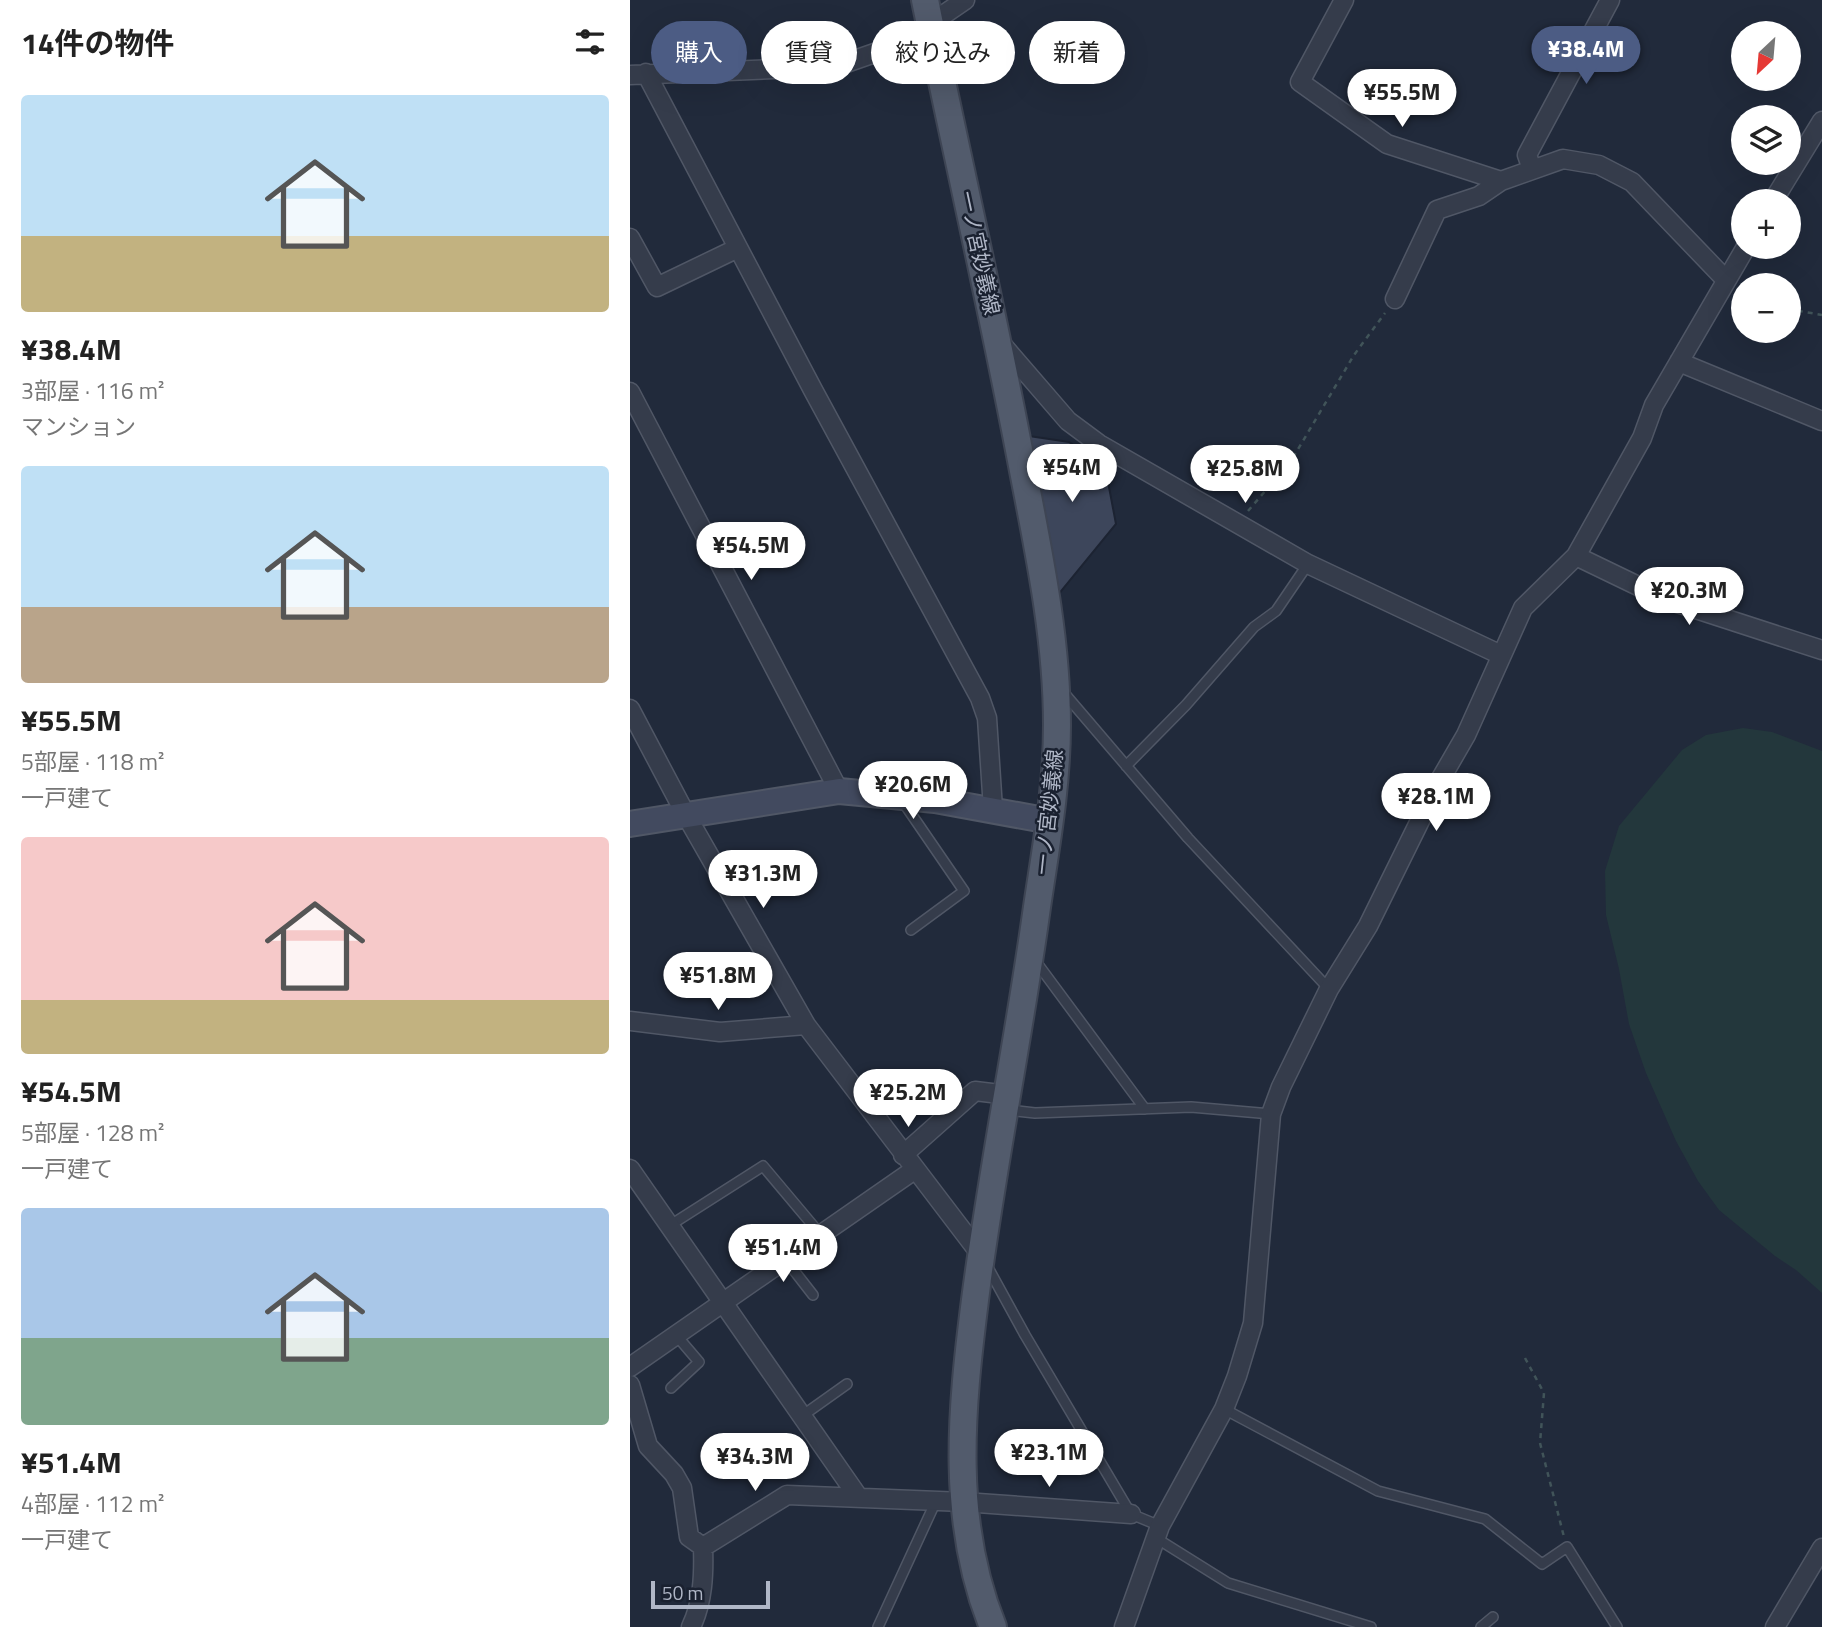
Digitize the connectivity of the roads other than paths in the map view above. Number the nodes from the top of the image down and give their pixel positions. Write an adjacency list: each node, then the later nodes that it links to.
1 (965, 0): 4 (street)
2 (1344, 0): 8 (street)
3 (1610, 0): 7 (street)
4 (929, 19): 5 (street); 15 (main road, 一ノ宮妙義線)
5 (638, 74): 11 (street)
6 (1822, 121): 9 (street)
7 (1532, 170): 8 (street); 13 (street)
8 (1501, 181): 14 (street)
9 (1780, 189)
10 (630, 239): 11 (street)
11 (738, 248): 28 (street)
12 (1739, 259): 13 (street)
13 (1726, 280): 16 (street)
14 (1395, 299)
15 (999, 341): 20 (street); 23 (main road, 一ノ宮妙義線)
16 (1679, 362): 18 (street); 19 (street)
17 (630, 392): 26 (street)
18 (1822, 421)
19 (1576, 556): 21 (street); 22 (street)
20 (1308, 564): 22 (street); 25 (lane)
21 (1822, 650)
22 (1501, 655): 34 (street)
23 (1056, 684): 25 (lane); 30 (main road, 一ノ宮妙義線)
24 (630, 709): 29 (street)
25 (1126, 766): 34 (lane)
26 (839, 791): 27 (street); 29 (street)
27 (900, 798): 28 (street); 32 (lane)
28 (993, 809): 30 (street)
29 (686, 815): 31 (street); 36 (street)
30 (1050, 821): 33 (main road, 一ノ宮妙義線)
31 (630, 824)
32 (911, 930)
33 (1031, 954): 37 (main road, 一ノ宮妙義線); 38 (lane)
34 (1329, 989): 39 (street)
35 (630, 1021): 36 (street)
36 (806, 1025): 40 (street)
37 (1007, 1103): 38 (lane); 40 (street); 44 (main road, 一ノ宮妙義線)
38 (1146, 1109): 39 (lane)
39 (1271, 1114): 53 (street)
40 (909, 1163): 43 (street); 44 (street)
41 (630, 1170): 42 (street)
42 (669, 1226): 43 (lane); 47 (street)
43 (821, 1234): 45 (street)
44 (981, 1255): 57 (main road, 一ノ宮妙義線); 58 (lane)
45 (785, 1259): 46 (lane); 47 (street)
46 (813, 1295)
47 (723, 1302): 48 (street); 54 (street)
48 (676, 1335): 49 (street); 52 (lane)
49 (630, 1367)
50 (847, 1384): 54 (lane)
51 (630, 1385): 60 (street)
52 (671, 1388)
53 (1224, 1409): 59 (street); 69 (lane)
54 (802, 1416): 55 (street)
55 (859, 1498): 56 (street); 60 (street)
56 (936, 1501): 57 (street); 64 (lane)
57 (964, 1503): 58 (street); 65 (main road, 一ノ宮妙義線)
58 (1132, 1514): 59 (lane)
59 (1158, 1532): 66 (street); 67 (lane)
60 (703, 1547): 63 (street)
61 (1822, 1548): 70 (street)
62 (1493, 1617): 68 (lane)
63 (691, 1627)
64 (878, 1627)
65 (993, 1627)
66 (1124, 1627)
67 (1371, 1627)
68 (1481, 1627)
69 (1617, 1627)
70 (1775, 1627)

